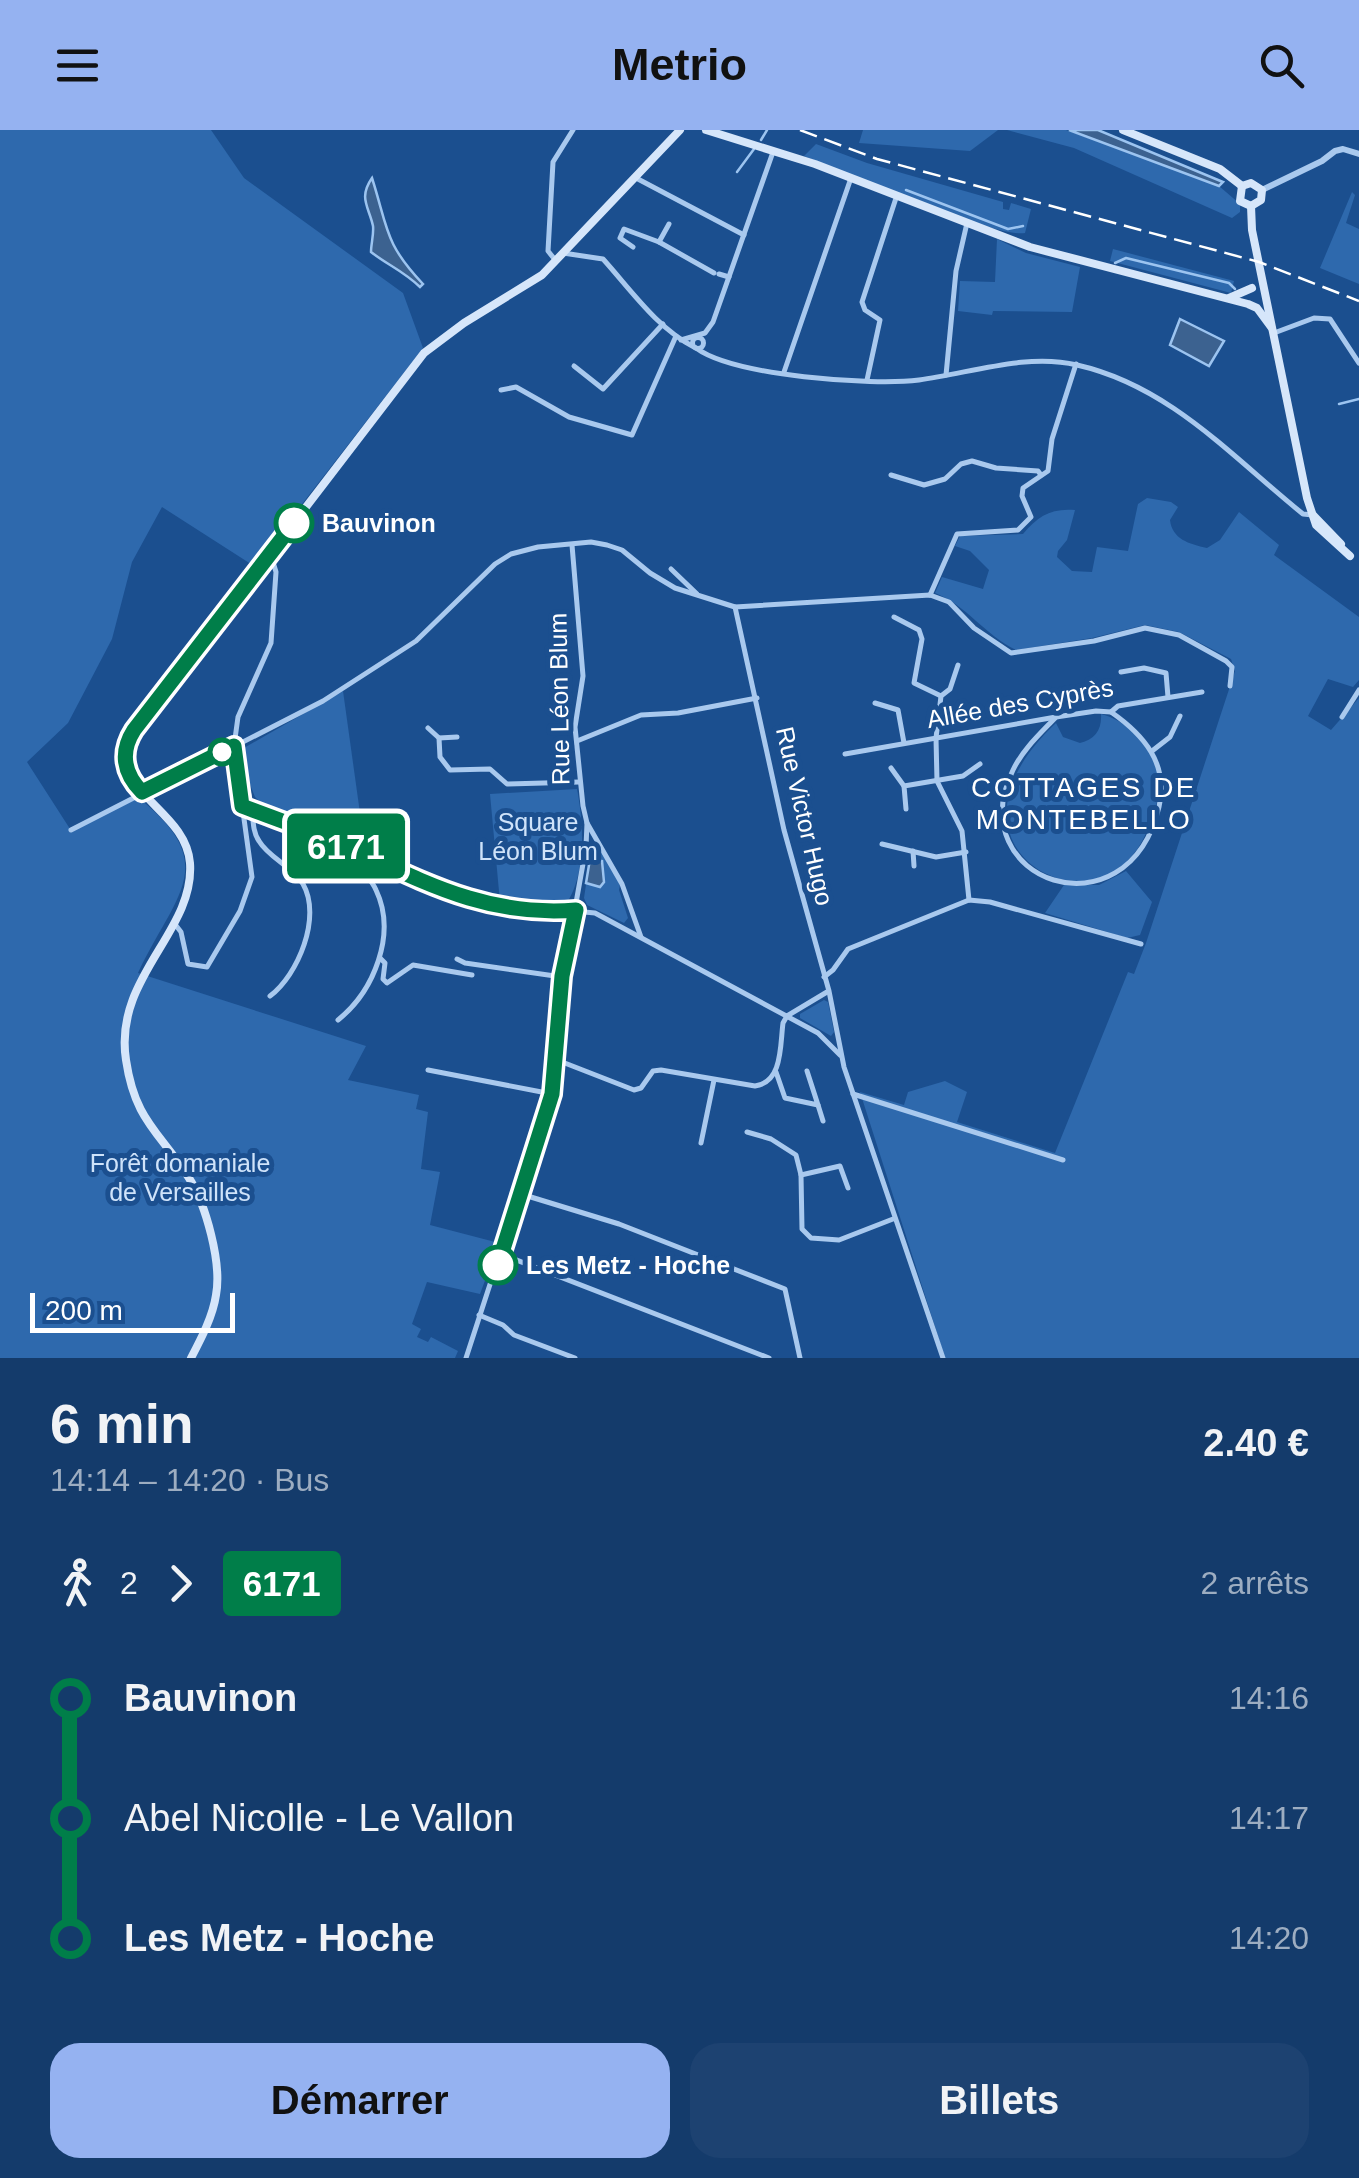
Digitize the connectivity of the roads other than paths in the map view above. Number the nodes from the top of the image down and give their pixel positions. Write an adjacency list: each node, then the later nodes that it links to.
1 (573, 130): 20 (street)
2 (680, 130): 8 (main road)
3 (706, 130): 5 (main road)
4 (1123, 130): 10 (main road)
5 (733, 134): 6 (main road)
6 (774, 150): 9 (main road); 16 (street)
7 (1359, 154): 11 (street)
8 (636, 178): 16 (street); 19 (main road)
9 (852, 178): 12 (main road); 38 (street)
10 (1242, 186): 11 (main road); 13 (main road)
11 (1262, 190): 13 (main road)
12 (897, 195): 14 (main road); 40 (street)
13 (1251, 206): 21 (main road)
14 (967, 223): 25 (main road); 39 (street)
15 (669, 224): 17 (street)
16 (744, 235): 22 (street)
17 (659, 242): 18 (street); 22 (street)
18 (633, 247)
19 (563, 253): 20 (main road); 29 (street)
20 (556, 261): 46 (main road)
21 (1258, 262): 23 (main road); 24 (main road)
22 (729, 277): 28 (street)
23 (1250, 290): 24 (main road); 25 (main road); 27 (main road)
24 (1264, 290): 26 (main road)
25 (1225, 299): 27 (main road)
26 (1266, 302): 27 (main road); 30 (main road)
27 (1253, 306): 30 (main road)
28 (713, 322): 31 (street); 33 (street)
29 (663, 324): 32 (street); 37 (street)
30 (1272, 330): 35 (street); 44 (main road)
31 (694, 337): 32 (street); 33 (street); 34 (street)
32 (679, 338): 34 (street); 41 (street)
33 (704, 344): 34 (street)
34 (695, 348): 38 (street)
35 (1359, 363)
36 (1076, 364): 39 (street); 43 (street); 44 (street)
37 (574, 366)
38 (784, 372): 40 (street)
39 (946, 375): 40 (street)
40 (867, 380)
41 (502, 390)
42 (890, 474): 43 (street)
43 (1042, 475): 50 (street)
44 (1313, 515): 47 (main road)
45 (572, 545): 49 (street); 70 (street, Rue Léon Blum); 72 (street)
46 (270, 552): 72 (street); 81 (main road)
47 (1359, 566)
48 (671, 569): 49 (street)
49 (697, 594): 51 (street)
50 (930, 595): 51 (street); 55 (street)
51 (735, 607): 60 (street, Rue Victor Hugo)
52 (894, 616): 58 (street)
53 (958, 664): 58 (street)
54 (1121, 672): 59 (street)
55 (1230, 686)
56 (1359, 690): 65 (street)
57 (1202, 692): 59 (street, Allée des Cyprès)
58 (941, 696): 69 (street)
59 (1168, 697): 62 (street, Allée des Cyprès)
60 (756, 698): 70 (street); 105 (street, Rue Victor Hugo)
61 (875, 703): 71 (street)
62 (1112, 712): 64 (street, Allée des Cyprès); 73 (street)
63 (1180, 716): 73 (street)
64 (1056, 717): 69 (street, Allée des Cyprès); 73 (street)
65 (1342, 718)
66 (428, 728): 67 (street)
67 (440, 738): 68 (street); 79 (street)
68 (456, 738)
69 (936, 738): 71 (street, Allée des Cyprès); 78 (street)
70 (577, 742): 79 (street, Rue Léon Blum)
71 (904, 744): 74 (street, Allée des Cyprès)
72 (234, 746): 75 (street); 81 (street)
73 (1152, 751)
74 (845, 754)
75 (236, 759): 82 (street); 84 (street)
76 (980, 764): 78 (street)
77 (891, 768): 80 (street)
78 (938, 781): 80 (street); 92 (street)
79 (580, 782): 85 (street, Rue Léon Blum)
80 (904, 786): 83 (street)
81 (142, 792): 86 (street); 97 (main road)
82 (242, 806): 84 (street); 97 (street)
83 (906, 809)
84 (251, 810): 90 (street); 107 (street)
85 (588, 823): 88 (street); 89 (street, Rue Léon Blum)
86 (71, 830)
87 (882, 844): 91 (street)
88 (603, 846): 89 (street); 96 (street)
89 (586, 847): 95 (street, Rue Léon Blum)
90 (352, 850): 95 (street); 101 (street)
91 (913, 851): 92 (street); 93 (street)
92 (966, 852): 94 (street)
93 (914, 866)
94 (969, 900): 100 (street); 105 (street)
95 (576, 910): 98 (street); 104 (street, Rue Léon Blum)
96 (634, 917): 98 (street); 99 (street)
97 (173, 922): 133 (main road)
98 (622, 928): 99 (street)
99 (642, 940): 108 (street)
100 (1141, 944)
101 (380, 958): 103 (street); 109 (street)
102 (457, 959): 104 (street)
103 (472, 975)
104 (562, 976): 113 (street, Rue Léon Blum)
105 (824, 977): 106 (street, Rue Victor Hugo)
106 (828, 991): 108 (street); 110 (street, Rue Victor Hugo)
107 (270, 996)
108 (787, 1016): 111 (street); 115 (street)
109 (338, 1020)
110 (839, 1034): 111 (street); 112 (street, Rue Victor Hugo)
111 (829, 1040): 112 (street)
112 (842, 1058): 121 (street)
113 (557, 1060): 117 (street); 120 (street, Rue Léon Blum)
114 (428, 1070): 120 (street)
115 (776, 1072): 118 (street); 119 (street)
116 (807, 1072): 122 (street)
117 (714, 1080): 118 (street); 125 (street)
118 (764, 1084): 119 (street)
119 (780, 1090): 122 (street)
120 (552, 1094): 129 (street, Rue Léon Blum)
121 (853, 1094): 126 (street); 130 (street)
122 (818, 1104): 123 (street)
123 (823, 1120)
124 (747, 1132): 127 (street)
125 (702, 1143)
126 (1063, 1160)
127 (801, 1175): 128 (street); 130 (street)
128 (848, 1188)
129 (521, 1194): 131 (street, Rue Léon Blum); 137 (street)
130 (894, 1219): 138 (street)
131 (501, 1254): 132 (street, Rue Léon Blum); 136 (street)
132 (479, 1316): 134 (street, Rue Léon Blum); 135 (street)
133 (191, 1358)
134 (466, 1358)
135 (574, 1358)
136 (769, 1358)
137 (800, 1358)
138 (943, 1358)

